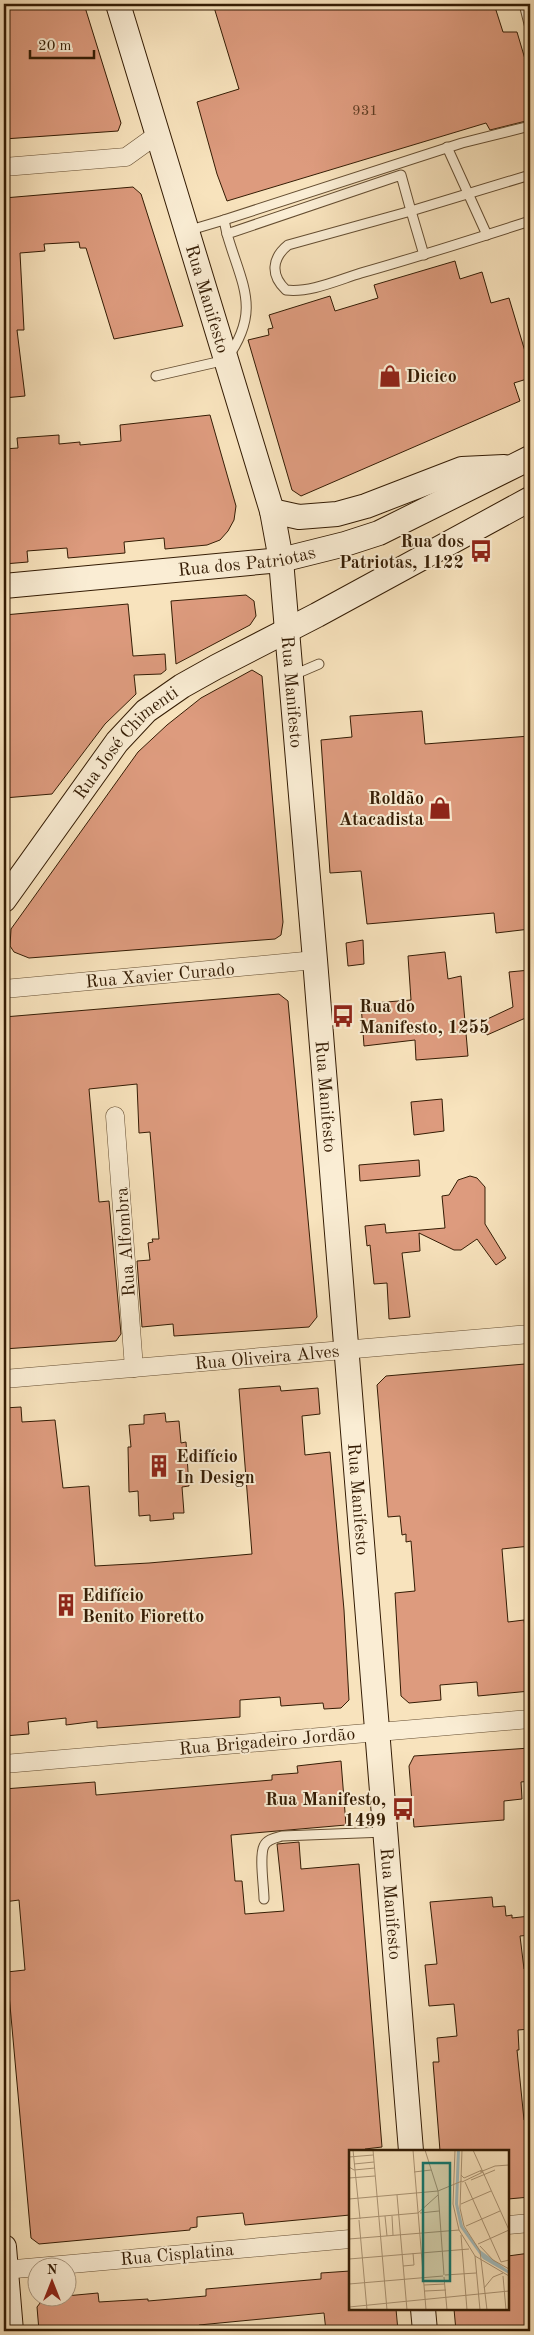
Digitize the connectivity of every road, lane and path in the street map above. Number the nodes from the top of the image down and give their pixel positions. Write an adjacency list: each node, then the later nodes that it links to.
1 (118, 4): 5 (main road, Rua Manifesto)
2 (524, 4): 3 (lane)
3 (530, 28)
4 (530, 126): 6 (lane)
5 (158, 134): 7 (street); 13 (main road, Rua Manifesto)
6 (447, 148): 9 (lane); 11 (lane)
7 (4, 168)
8 (530, 175): 9 (lane)
9 (467, 194): 10 (lane); 15 (lane)
10 (411, 211): 14 (lane); 16 (lane); 16 (lane)
11 (224, 220): 13 (lane); 14 (lane)
12 (530, 221): 15 (lane)
13 (186, 231): 17 (main road, Rua Manifesto)
14 (227, 234): 17 (lane)
15 (487, 235): 16 (lane)
16 (424, 255)
17 (226, 360): 18 (lane); 21 (main road, Rua Manifesto)
18 (156, 376)
19 (522, 462): 21 (main road); 22 (main road, Rua dos Patriotas)
20 (530, 499): 24 (main road)
21 (272, 512): 22 (main road, Rua Manifesto)
22 (281, 560): 23 (main road, Rua dos Patriotas); 24 (main road, Rua Manifesto)
23 (4, 586)
24 (287, 631): 26 (main road, Rua Manifesto); 27 (main road, Rua José Chimenti)
25 (319, 664): 26 (lane)
26 (291, 676): 28 (main road, Rua Manifesto)
27 (4, 900)
28 (315, 960): 29 (street, Rua Xavier Curado); 32 (main road, Rua Manifesto)
29 (4, 989)
30 (115, 1116): 33 (street, Rua Alfombra)
31 (530, 1334): 32 (street, Rua Oliveira Alves)
32 (346, 1350): 33 (street, Rua Oliveira Alves); 36 (main road, Rua Manifesto)
33 (134, 1368): 34 (street, Rua Oliveira Alves)
34 (4, 1379)
35 (530, 1719): 36 (street, Rua Brigadeiro Jordão)
36 (377, 1732): 37 (street, Rua Brigadeiro Jordão); 38 (main road, Rua Manifesto)
37 (4, 1764)
38 (386, 1832): 39 (lane); 40 (main road, Rua Manifesto)
39 (264, 1899)
40 (411, 2150)
41 (530, 2223): 42 (street)
42 (509, 2225)
43 (349, 2239): 44 (street, Rua Cisplatina)
44 (4, 2262): 46 (main road)
45 (424, 2310): 47 (main road)
46 (11, 2331)
47 (425, 2331)

